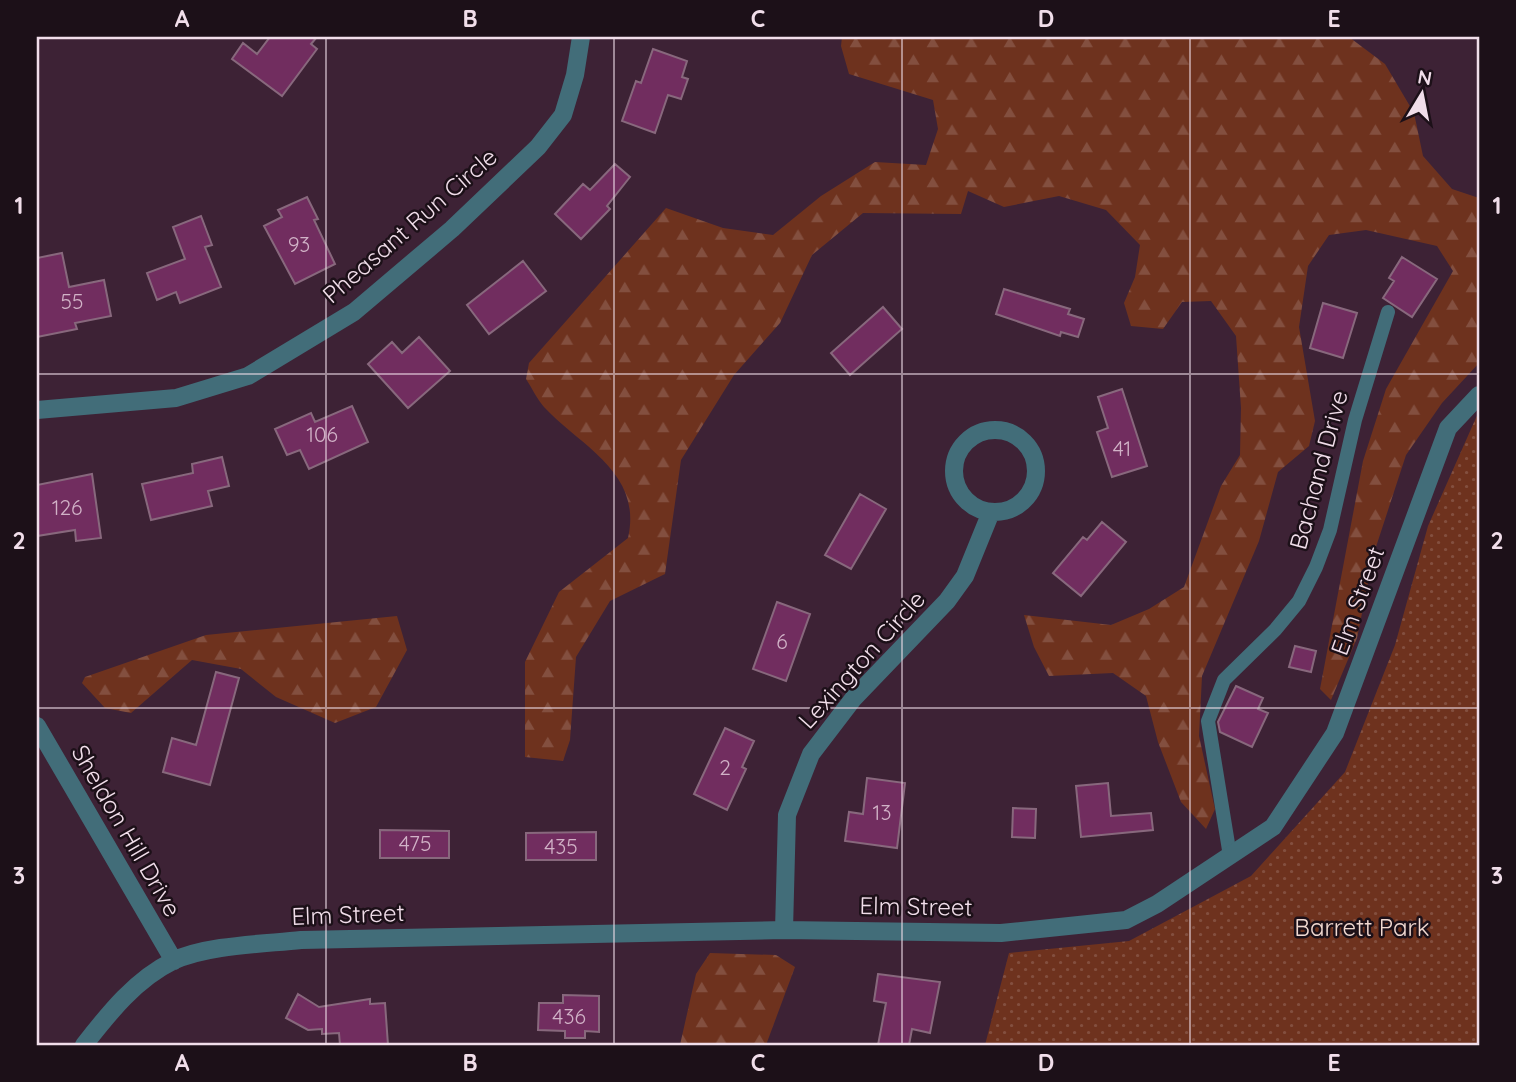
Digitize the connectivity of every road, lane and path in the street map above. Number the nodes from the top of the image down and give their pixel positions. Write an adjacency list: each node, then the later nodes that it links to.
1 (582, 37): 4 (street, Pheasant Run Circle)
2 (1388, 313): 7 (lane, Bachand Drive)
3 (1479, 395): 7 (street, Elm Street)
4 (37, 410)
5 (991, 512): 5 (street); 8 (street, Lexington Circle)
6 (37, 726): 9 (street, Sheldon Hill Drive)
7 (1230, 856): 8 (street, Elm Street)
8 (784, 930): 9 (street, Elm Street)
9 (174, 961): 10 (street, Elm Street)
10 (83, 1045)

